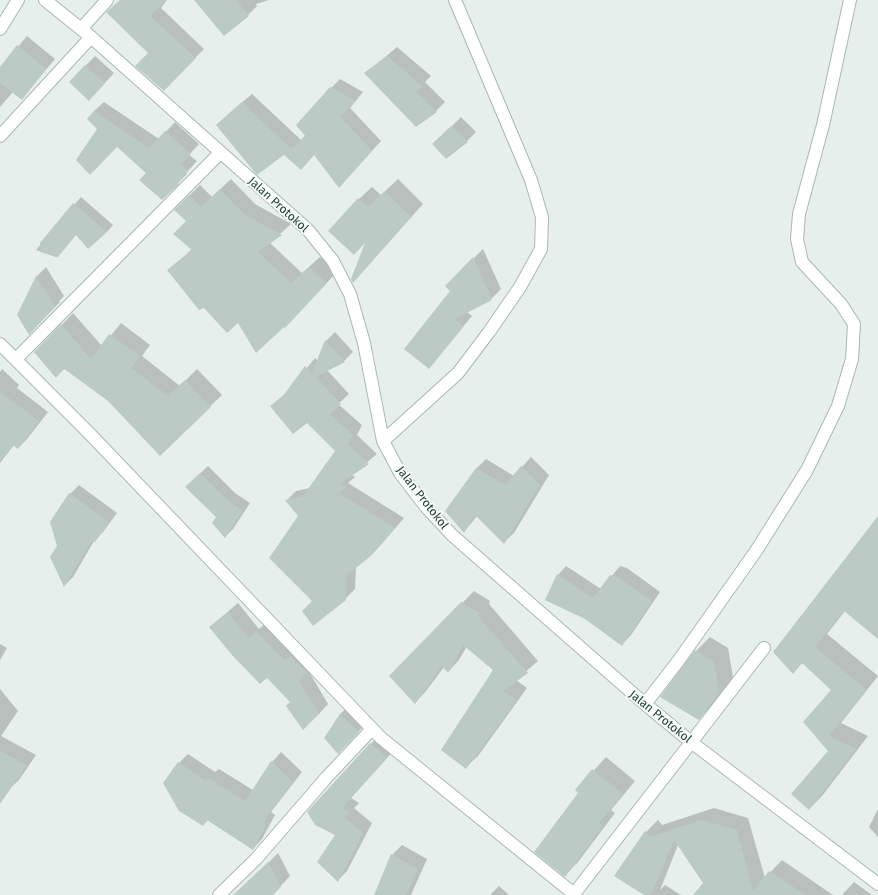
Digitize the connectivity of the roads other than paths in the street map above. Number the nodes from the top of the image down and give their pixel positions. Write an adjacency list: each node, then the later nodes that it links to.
1 (18, 0): 6 (street)
2 (45, 0): 7 (street, Jalan Protokol)
3 (107, 0): 7 (street)
4 (454, 0): 13 (street)
5 (850, 0): 15 (street)
6 (0, 29)
7 (81, 29): 8 (street, Jalan Protokol)
8 (91, 37): 9 (street); 10 (street, Jalan Protokol)
9 (0, 136)
10 (220, 153): 12 (street); 13 (street, Jalan Protokol)
11 (0, 344): 12 (street)
12 (16, 360): 16 (street)
13 (383, 441): 15 (street, Jalan Protokol)
14 (764, 648): 17 (street)
15 (645, 704): 17 (street, Jalan Protokol)
16 (372, 729): 19 (street); 20 (street)
17 (691, 742): 18 (street, Jalan Protokol); 19 (street)
18 (878, 884)
19 (574, 894)
20 (219, 895)

